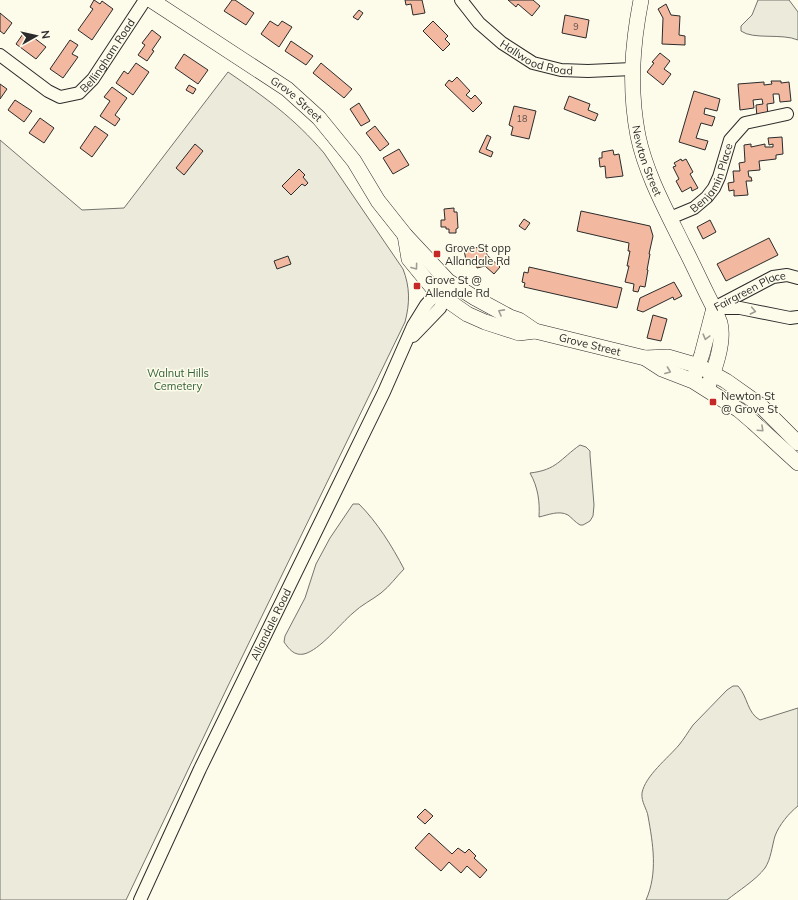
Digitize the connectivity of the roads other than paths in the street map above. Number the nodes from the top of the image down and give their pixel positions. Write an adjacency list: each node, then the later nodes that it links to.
1 (146, 0): 5 (street, Bellingham Road)
2 (151, 0): 9 (main road, Grove Street)
3 (461, 0): 6 (street, Hallwood Road)
4 (641, 0): 6 (main road, Newton Street)
5 (0, 55)
6 (632, 68): 8 (main road, Newton Street)
7 (787, 114): 8 (street, Benjamin Place)
8 (670, 218): 13 (main road, Newton Street)
9 (405, 235): 11 (main road, Grove Street); 12 (main road, Grove Street, one-way to 12)
10 (798, 278): 13 (street, Fairgreen Place)
11 (448, 281): 12 (street, Allandale Road); 15 (main road, Grove Street, one-way to 11)
12 (440, 296): 15 (main road, Grove Street); 23 (street, Allandale Road)
13 (714, 308): 14 (street, Fairgreen Place, one-way to 14); 17 (main road, one-way to 17); 18 (main road, Newton Street)
14 (798, 317)
15 (534, 331): 16 (main road, Grove Street)
16 (645, 358): 17 (main road, Grove Street); 19 (main road, Grove Street, one-way to 19)
17 (699, 366): 18 (main road); 19 (main road)
18 (714, 373): 20 (main road, Newton Street); 21 (main road)
19 (693, 381): 20 (main road)
20 (707, 389): 22 (main road, one-way to 22)
21 (798, 443)
22 (798, 463)
23 (140, 900)

